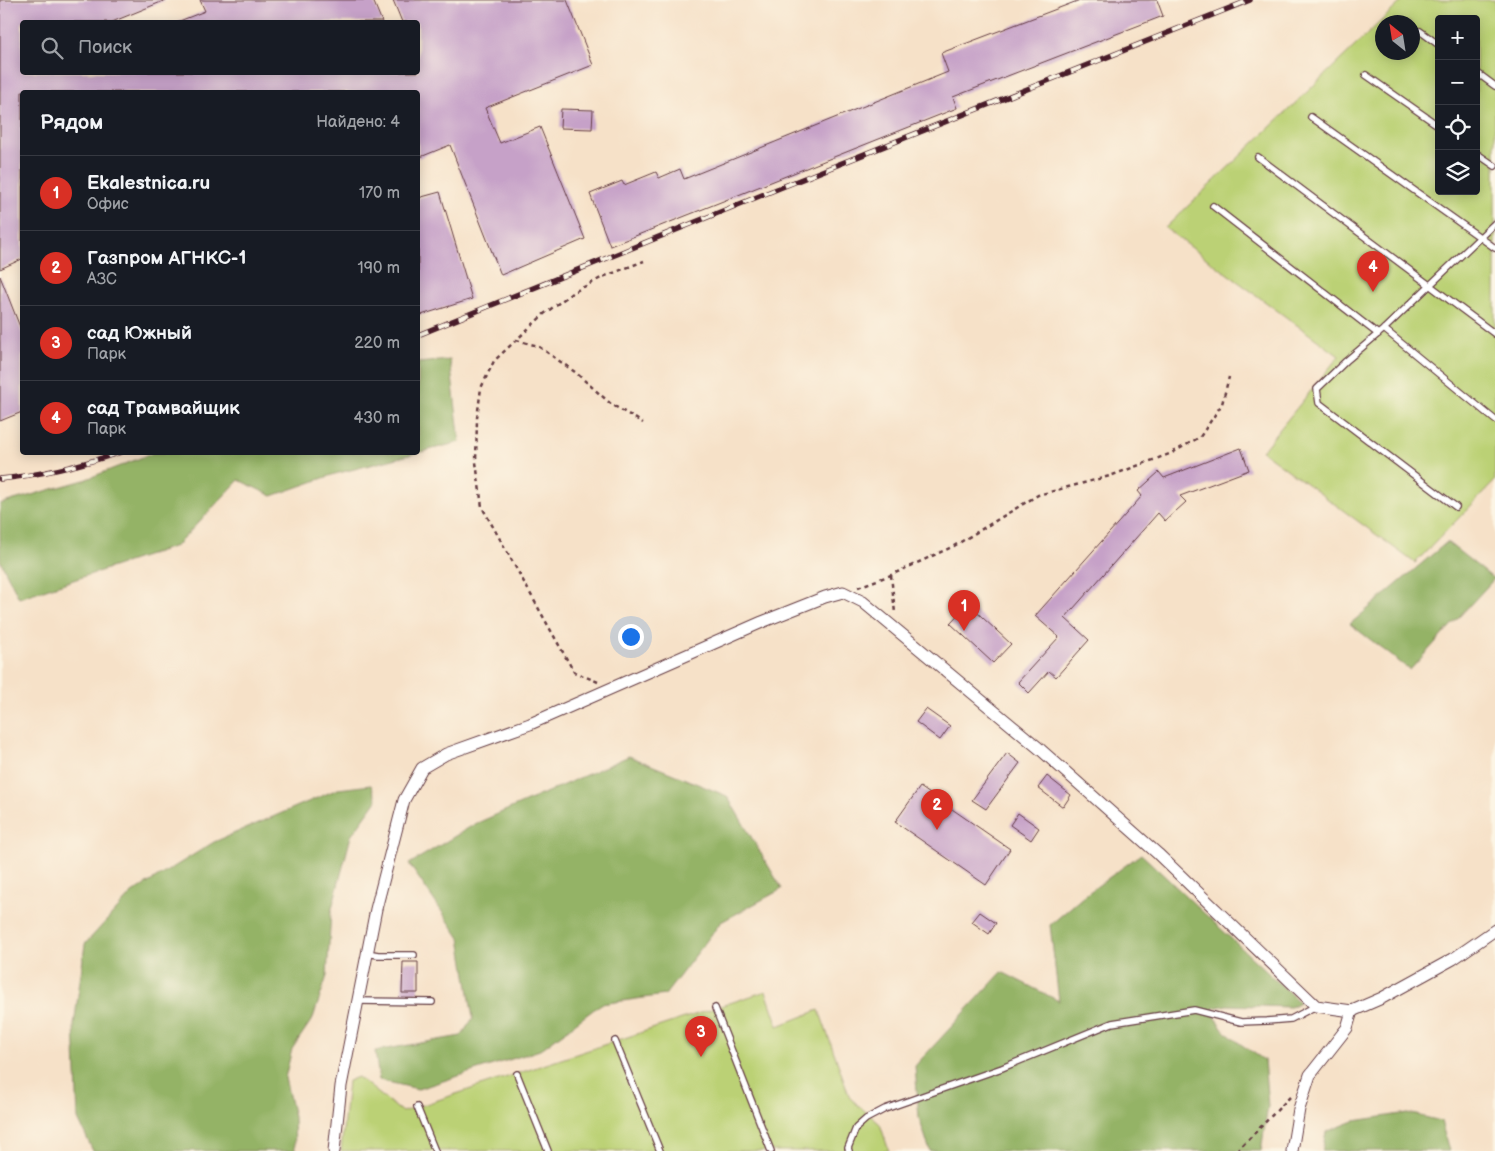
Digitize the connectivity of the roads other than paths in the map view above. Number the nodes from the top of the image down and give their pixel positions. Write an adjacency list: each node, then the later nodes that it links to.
1 (1420, 31): 2 (lane)
2 (1435, 42)
3 (1366, 75): 7 (lane)
4 (1480, 75): 5 (lane)
5 (1495, 86)
6 (1311, 117): 13 (lane)
7 (1435, 123)
8 (1480, 156): 10 (lane)
9 (1258, 157): 15 (lane)
10 (1495, 166)
11 (1214, 206): 17 (lane)
12 (1495, 222): 13 (lane)
13 (1481, 237): 14 (lane); 15 (lane)
14 (1495, 248)
15 (1431, 286): 16 (lane); 18 (lane)
16 (1384, 329): 17 (lane); 19 (lane)
17 (1378, 334): 20 (lane)
18 (1495, 334)
19 (1495, 420)
20 (1456, 507)
21 (1495, 930): 28 (street)
22 (368, 953): 23 (lane); 24 (street); 26 (street)
23 (414, 956)
24 (358, 1000): 25 (lane); 32 (street)
25 (432, 1002)
26 (1316, 1006): 28 (street); 37 (lane)
27 (715, 1008): 36 (lane)
28 (1352, 1011): 38 (street)
29 (615, 1041): 35 (lane)
30 (517, 1074): 34 (lane)
31 (417, 1106): 33 (lane)
32 (334, 1151)
33 (435, 1151)
34 (548, 1151)
35 (660, 1151)
36 (771, 1151)
37 (849, 1151)
38 (1292, 1151)

